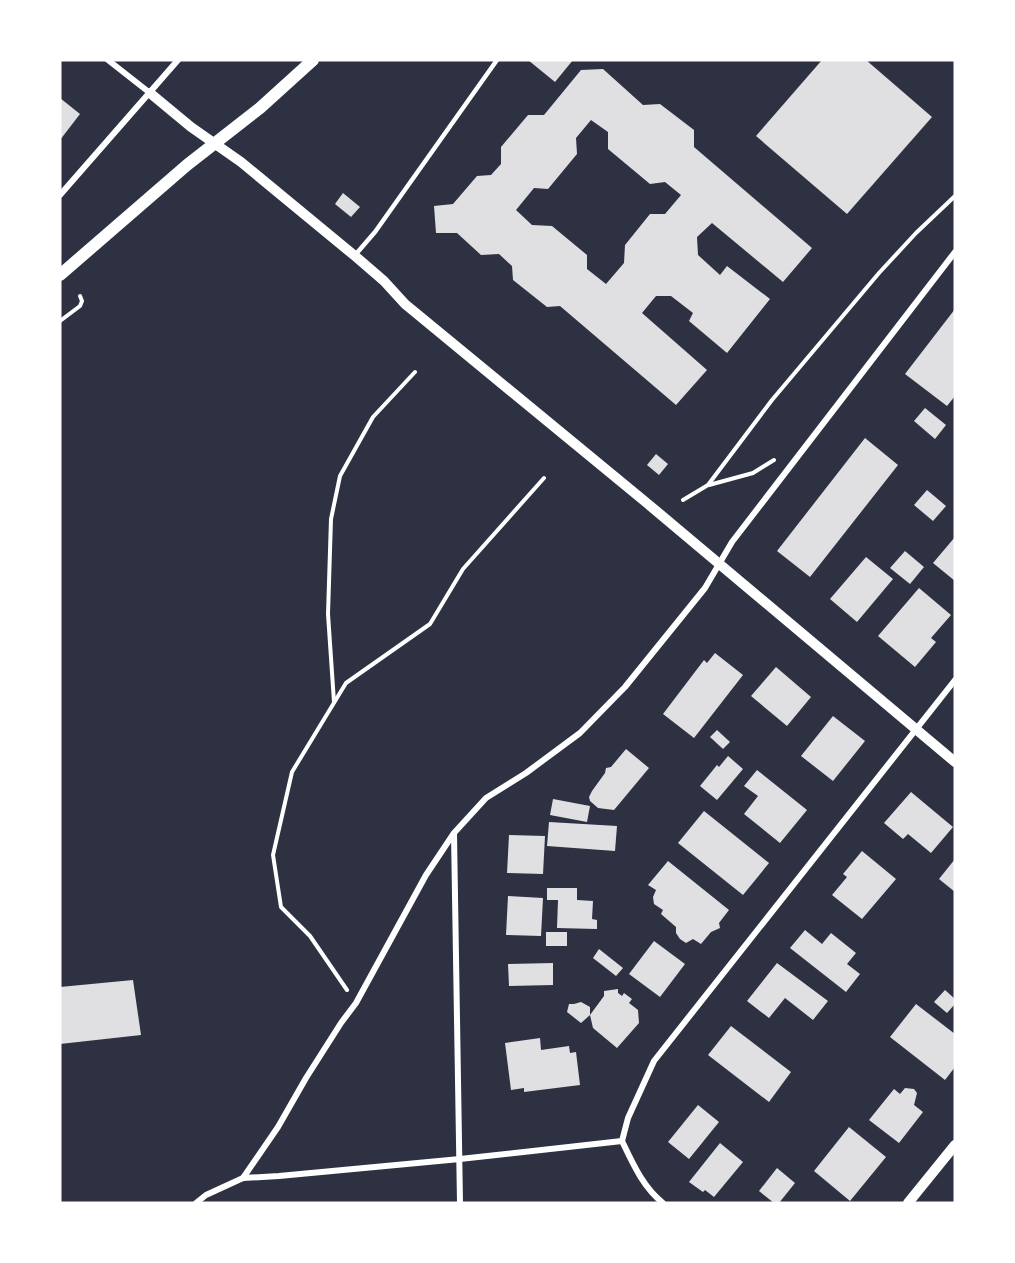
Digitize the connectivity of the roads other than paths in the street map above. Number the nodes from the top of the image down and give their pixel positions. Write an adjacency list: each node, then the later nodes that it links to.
1 (108, 60): 5 (street)
2 (178, 60): 5 (street)
3 (313, 60): 6 (main road)
4 (497, 60): 9 (lane)
5 (150, 93): 6 (street); 7 (street)
6 (214, 144): 9 (street); 10 (main road)
7 (60, 195)
8 (955, 252): 11 (street)
9 (354, 256): 11 (street)
10 (60, 275)
11 (718, 565): 13 (street); 15 (street)
12 (955, 680): 13 (street)
13 (917, 730): 14 (street); 16 (street)
14 (955, 762)
15 (453, 833): 18 (street); 19 (street)
16 (622, 1140): 18 (street); 22 (street)
17 (955, 1145): 23 (street)
18 (460, 1159): 19 (street); 21 (street)
19 (243, 1178): 20 (street)
20 (196, 1203)
21 (460, 1203)
22 (663, 1203)
23 (908, 1203)

